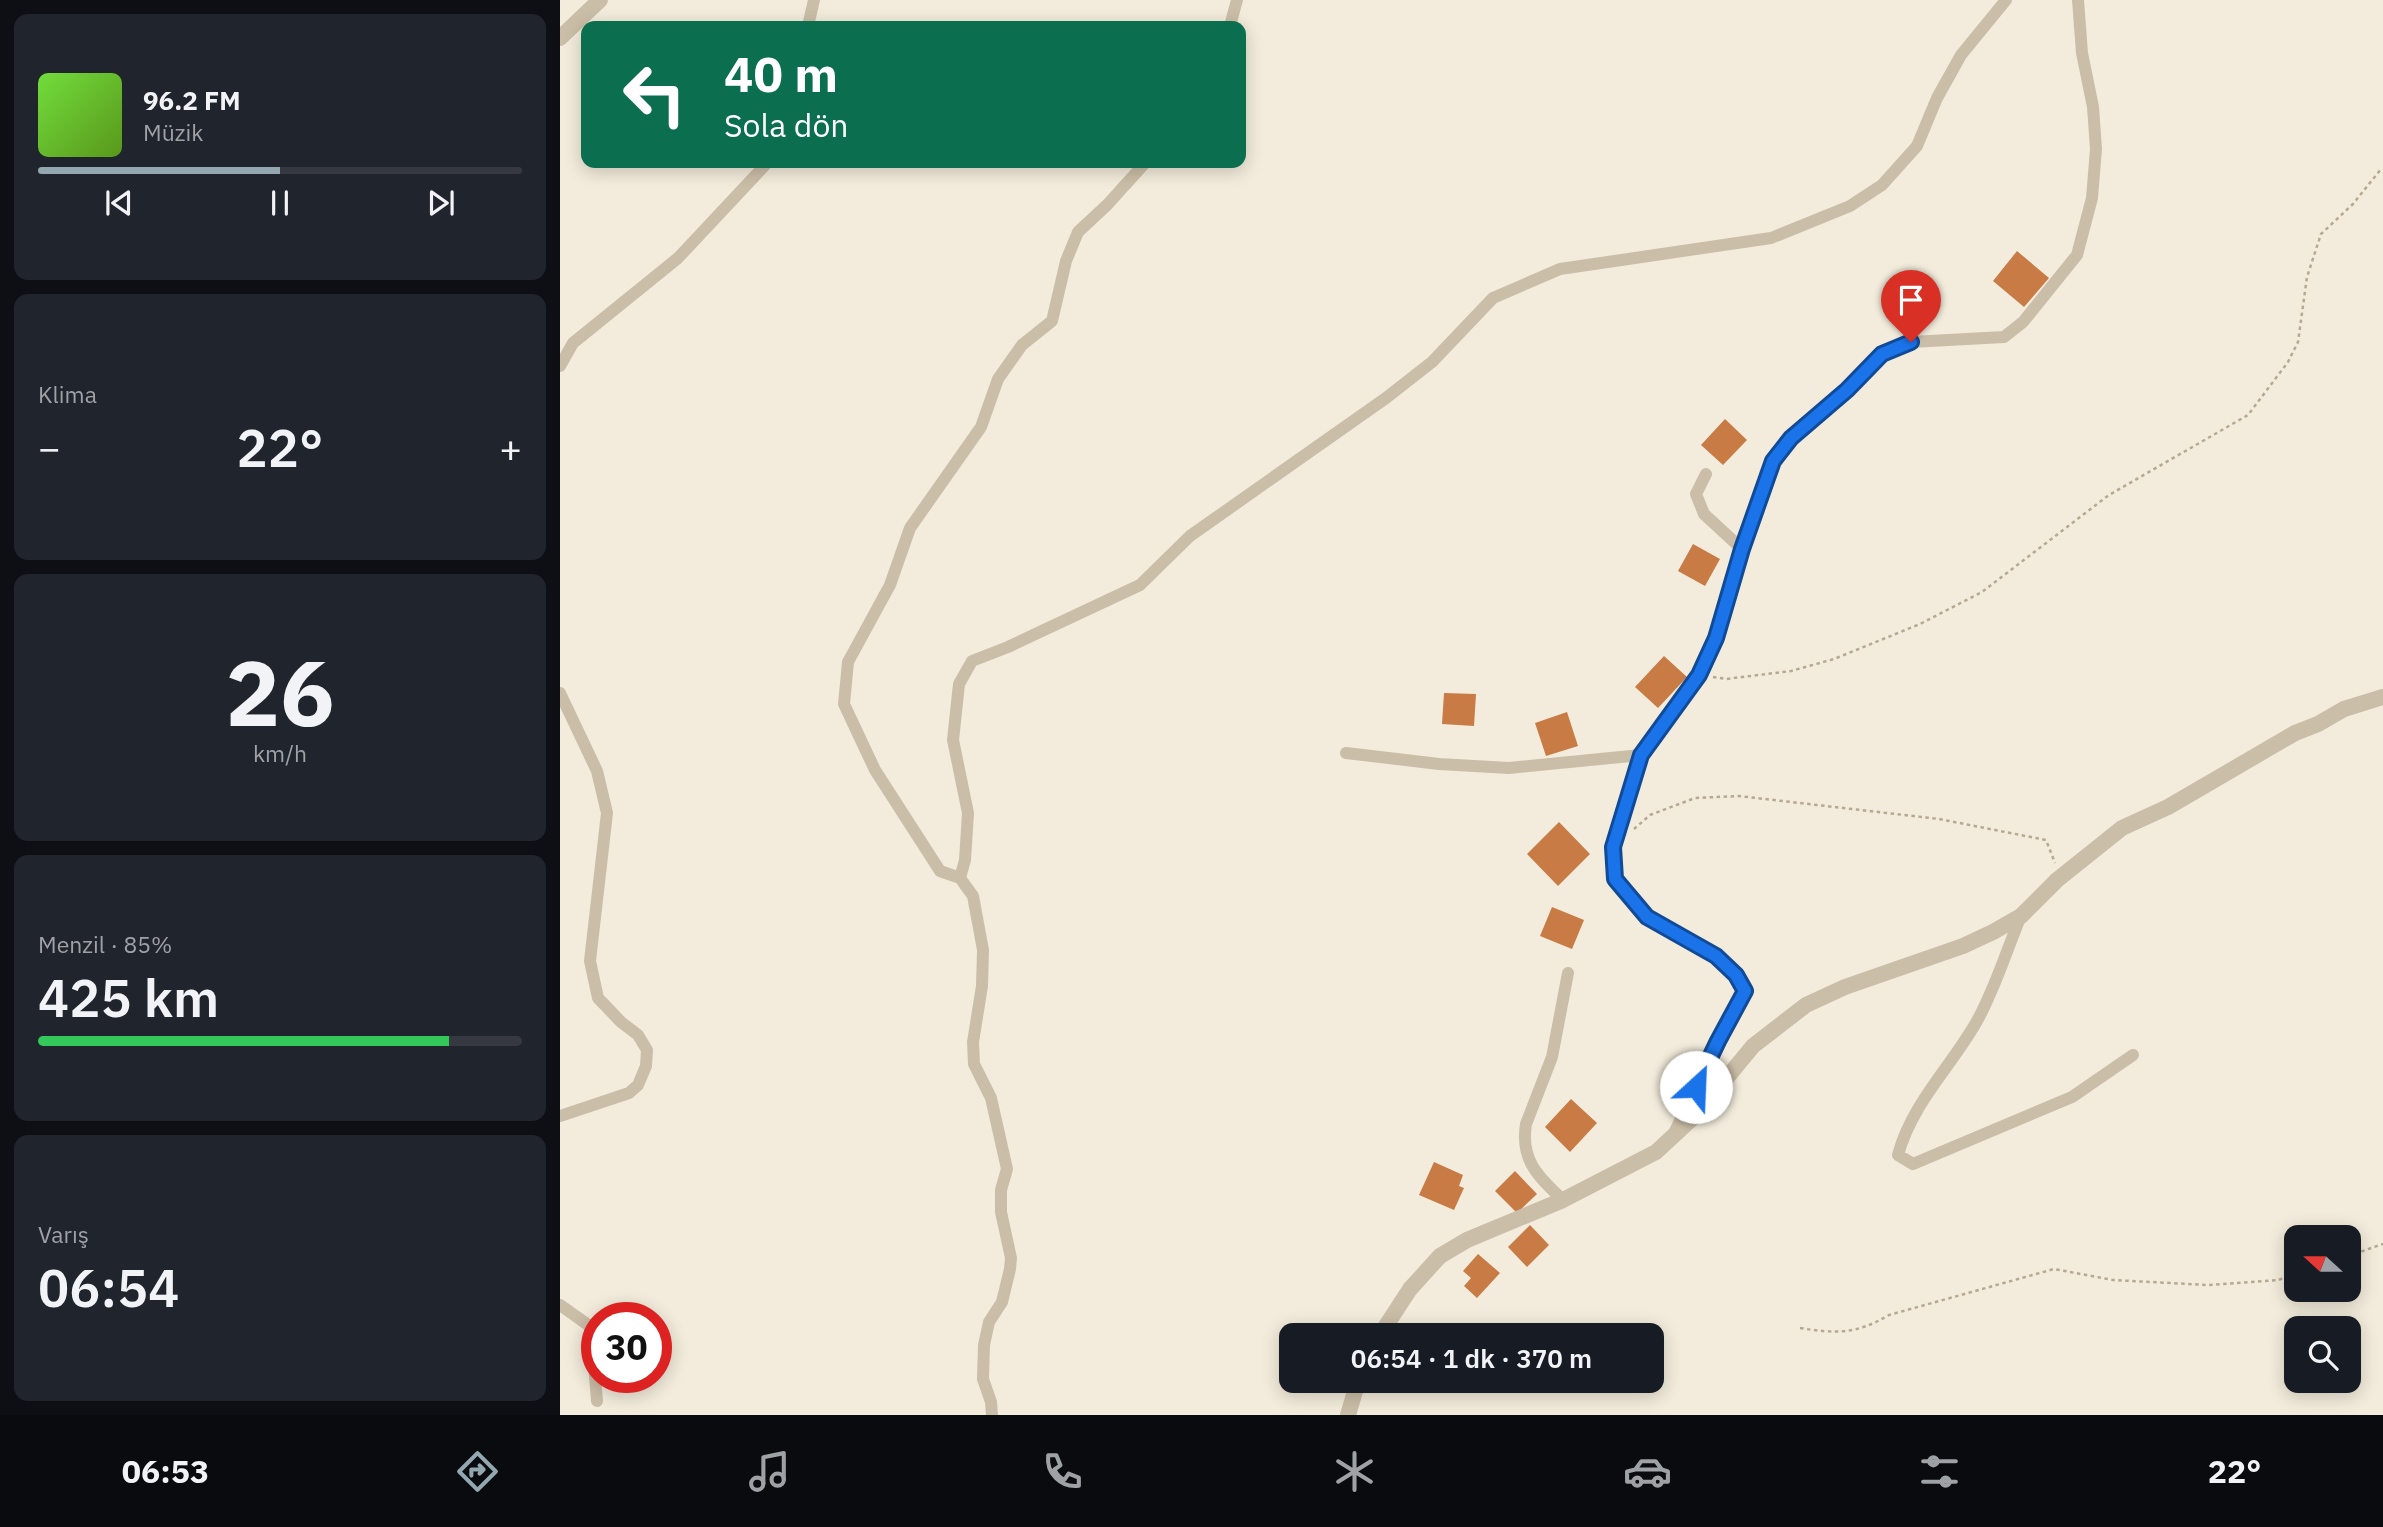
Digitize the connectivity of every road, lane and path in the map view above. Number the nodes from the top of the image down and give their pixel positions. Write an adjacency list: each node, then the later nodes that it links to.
1 (600, 0): 8 (street)
2 (814, 0): 6 (street)
3 (1237, 0): 7 (street)
4 (2006, 0): 21 (street)
5 (2078, 0): 14 (street)
6 (809, 21)
7 (1231, 21)
8 (560, 38)
9 (762, 168): 12 (street)
10 (1140, 168): 21 (street)
11 (2381, 169): 15 (path)
12 (560, 366)
13 (1706, 474): 14 (street)
14 (1742, 549): 15 (street)
15 (1699, 675): 19 (street)
16 (560, 693): 26 (street)
17 (2383, 697): 22 (street)
18 (1346, 753): 19 (street)
19 (1641, 755): 20 (street)
20 (1613, 847): 22 (path); 27 (street)
21 (960, 878): 37 (street)
22 (2057, 880): 23 (street)
23 (2021, 916): 25 (street); 27 (street)
24 (1568, 973): 28 (street)
25 (2133, 1055)
26 (560, 1116)
27 (1674, 1134): 28 (street)
28 (1563, 1200): 33 (street)
29 (2383, 1244): 30 (path)
30 (2361, 1252)
31 (2284, 1278): 34 (path)
32 (560, 1305): 36 (street)
33 (1388, 1323)
34 (1800, 1328)
35 (1354, 1393): 38 (street)
36 (597, 1401)
37 (992, 1415)
38 (1348, 1415)

